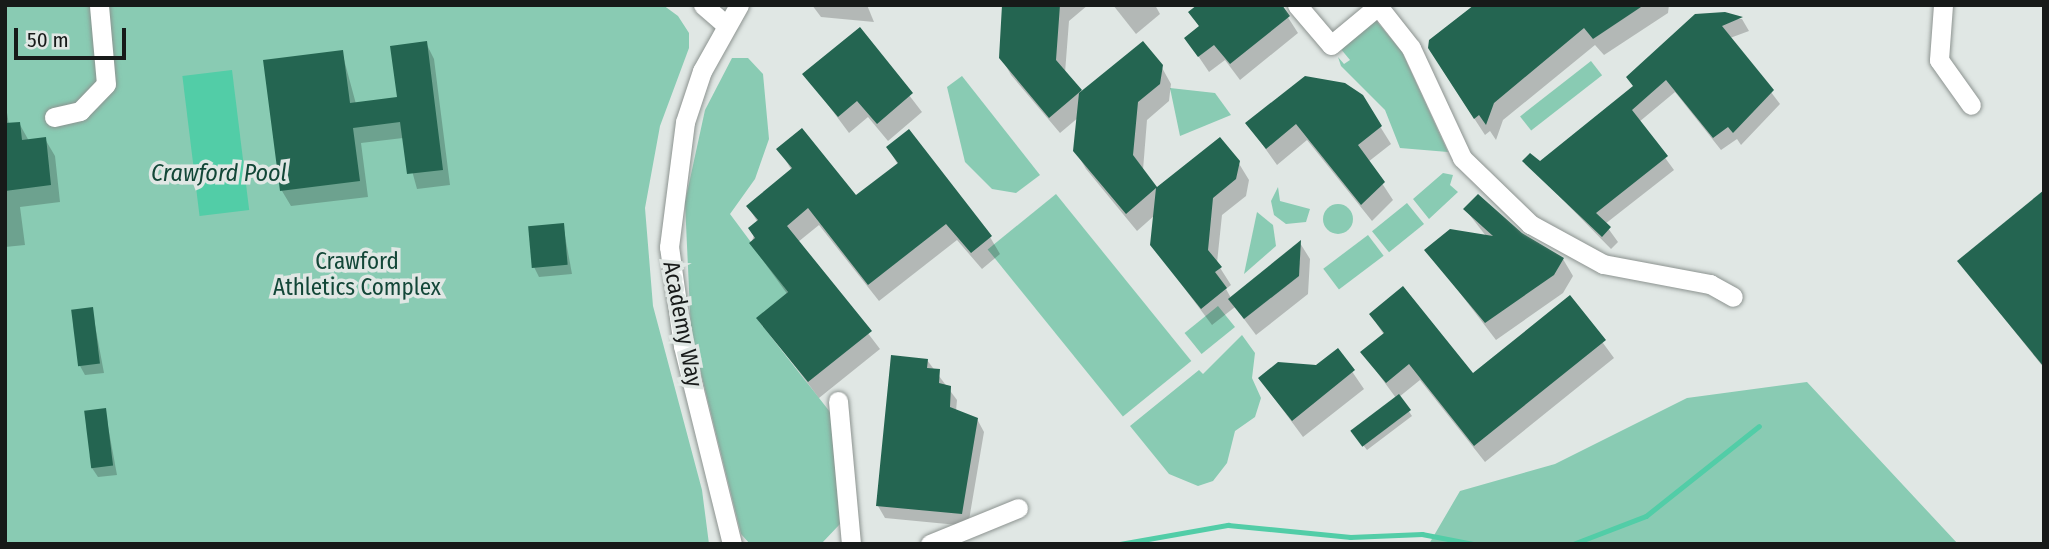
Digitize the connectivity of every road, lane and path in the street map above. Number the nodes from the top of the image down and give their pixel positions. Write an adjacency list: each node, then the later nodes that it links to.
1 (99, 5): 9 (street)
2 (703, 5): 7 (street)
3 (739, 5): 7 (street, Academy Way)
4 (1297, 5): 6 (street)
5 (1943, 5): 8 (street)
6 (1378, 6): 10 (street)
7 (726, 25): 13 (street, Academy Way)
8 (1971, 104)
9 (54, 117)
10 (1733, 297)
11 (838, 401): 14 (street)
12 (1018, 508): 15 (street)
13 (732, 544)
14 (850, 544)
15 (930, 544)

